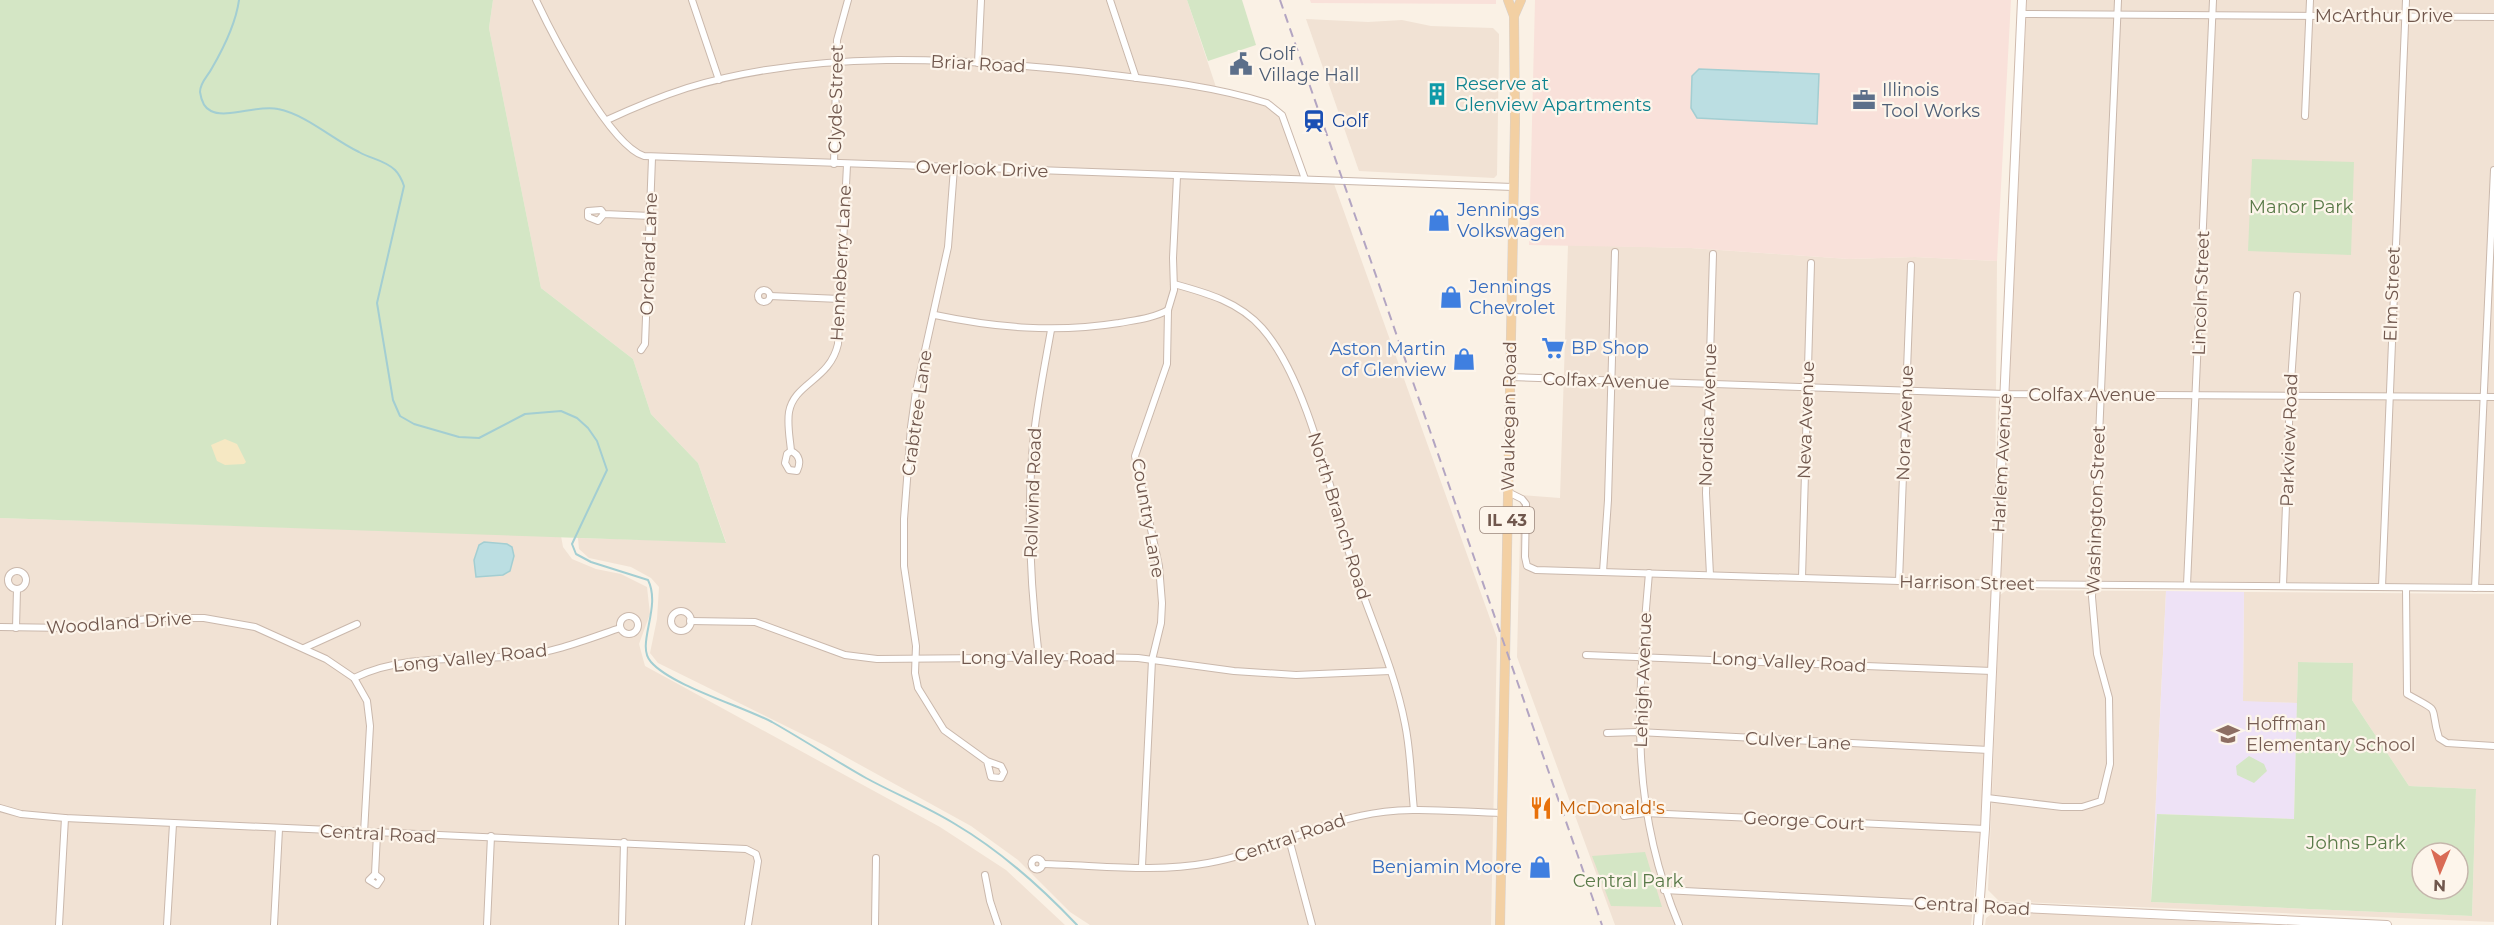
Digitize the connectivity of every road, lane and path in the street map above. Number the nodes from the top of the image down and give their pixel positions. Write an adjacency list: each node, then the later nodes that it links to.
1 (536, 0): 25 (street, Overlook Drive)
2 (692, 0): 23 (street)
3 (848, 0): 20 (street, Clyde Street)
4 (981, 0): 21 (street)
5 (1110, 0): 22 (street)
6 (1508, 0): 16 (main road, Waukegan Road / IL 43)
7 (1521, 0): 16 (main road, Waukegan Road / IL 43)
8 (2022, 0): 13 (main road, Harlem Avenue)
9 (2118, 0): 14 (street, Washington Street)
10 (2213, 0): 15 (street, Lincoln Street)
11 (2310, 0): 17 (street)
12 (2406, 0): 18 (street, Elm Street)
13 (2022, 14): 14 (street, McArthur Drive); 55 (main road, Harlem Avenue)
14 (2117, 14): 15 (street, McArthur Drive); 56 (street, Washington Street)
15 (2212, 15): 17 (street, McArthur Drive); 57 (street, Lincoln Street)
16 (1514, 16): 33 (main road, Waukegan Road / IL 43)
17 (2310, 16): 18 (street, McArthur Drive); 24 (street)
18 (2405, 16): 19 (street, McArthur Drive); 59 (street, Elm Street)
19 (2494, 17)
20 (836, 63): 21 (street, Briar Road); 23 (street, Briar Road); 27 (street, Clyde Street)
21 (978, 63): 22 (street, Briar Road)
22 (1136, 78): 32 (street, Briar Road)
23 (719, 80): 25 (street, Briar Road)
24 (2305, 116)
25 (607, 120): 26 (street, Overlook Drive)
26 (652, 158): 27 (street, Overlook Drive); 36 (street, Orchard Lane)
27 (834, 164): 28 (street, Overlook Drive)
28 (847, 165): 29 (street, Overlook Drive); 44 (street, Henneberry Lane)
29 (954, 168): 31 (street, Overlook Drive); 47 (street, Crabtree Lane)
30 (2494, 170): 34 (street)
31 (1177, 176): 32 (street, Overlook Drive); 41 (street, Country Lane)
32 (1305, 179): 33 (street, Overlook Drive)
33 (1514, 187): 50 (main road, Waukegan Road / IL 43)
34 (2493, 207): 45 (street)
35 (604, 214): 36 (street)
36 (651, 216): 49 (street, Orchard Lane)
37 (1615, 252): 51 (street)
38 (1713, 254): 52 (street, Nordica Avenue)
39 (1811, 263): 53 (street, Neva Avenue)
40 (1911, 265): 54 (street, Nora Avenue)
41 (1174, 284): 46 (street, Country Lane); 89 (street, North Branch Road)
42 (2297, 295): 58 (street, Parkview Road)
43 (770, 296): 44 (street)
44 (840, 299): 62 (street, Henneberry Lane)
45 (2491, 302): 60 (street)
46 (1168, 310): 48 (street); 88 (street, Country Lane)
47 (935, 315): 48 (street); 87 (street, Crabtree Lane)
48 (1051, 330): 86 (street, Rollwind Road)
49 (641, 350)
50 (1510, 377): 51 (street, Colfax Avenue); 63 (main road, Waukegan Road / IL 43)
51 (1611, 382): 52 (street, Colfax Avenue); 64 (street)
52 (1709, 385): 53 (street, Colfax Avenue); 66 (street, Nordica Avenue)
53 (1807, 388): 54 (street, Colfax Avenue); 67 (street, Neva Avenue)
54 (1906, 392): 55 (street, Colfax Avenue); 68 (street, Nora Avenue)
55 (2005, 394): 56 (street, Colfax Avenue); 69 (main road, Harlem Avenue)
56 (2101, 395): 57 (street, Colfax Avenue); 70 (street, Washington Street)
57 (2197, 396): 58 (street, Colfax Avenue); 71 (street, Lincoln Street)
58 (2290, 396): 59 (street, Colfax Avenue); 72 (street, Parkview Road)
59 (2388, 397): 60 (street, Colfax Avenue); 73 (street, Elm Street)
60 (2484, 397): 61 (street, Colfax Avenue); 75 (street)
61 (2494, 397)
62 (791, 451)
63 (1508, 492): 64 (street, Harrison Street); 100 (main road, Waukegan Road / IL 43)
64 (1603, 572): 65 (street, Harrison Street)
65 (1649, 573): 66 (street, Harrison Street); 85 (street, Lehigh Avenue)
66 (1710, 575): 67 (street, Harrison Street)
67 (1802, 578): 68 (street, Harrison Street)
68 (1899, 581): 69 (street, Harrison Street)
69 (1996, 585): 70 (street, Harrison Street); 90 (main road, Harlem Avenue)
70 (2092, 585): 71 (street, Harrison Street); 97 (street, Washington Street)
71 (2187, 585): 72 (street, Harrison Street)
72 (2283, 586): 73 (street, Harrison Street)
73 (2382, 587): 74 (street, Harrison Street)
74 (2406, 588): 75 (street, Harrison Street); 94 (street)
75 (2475, 588): 76 (street, Harrison Street)
76 (2494, 588)
77 (17, 589): 81 (street)
78 (690, 621): 87 (street, Long Valley Road)
79 (357, 624): 83 (street)
80 (0, 627): 81 (street, Woodland Drive)
81 (16, 628): 83 (street, Woodland Drive)
82 (620, 628): 91 (street, Long Valley Road)
83 (304, 648): 91 (street, Woodland Drive)
84 (1586, 655): 85 (street, Long Valley Road)
85 (1642, 655): 90 (street, Long Valley Road); 92 (street, Lehigh Avenue)
86 (1039, 658): 87 (street, Long Valley Road); 88 (street, Long Valley Road)
87 (917, 660): 96 (street, Crabtree Lane)
88 (1152, 660): 89 (street, Long Valley Road); 114 (street, Country Lane)
89 (1390, 671): 99 (street, North Branch Road)
90 (1992, 671): 95 (main road, Harlem Avenue)
91 (354, 678): 107 (street)
92 (1638, 732): 93 (street, Culver Lane); 95 (street, Culver Lane); 101 (street, Lehigh Avenue)
93 (1607, 733)
94 (2494, 746)
95 (1989, 750): 97 (main road, Harlem Avenue)
96 (987, 761)
97 (1987, 798): 106 (main road, Harlem Avenue)
98 (0, 808): 103 (street, Central Road)
99 (1414, 810): 100 (street, Central Road); 110 (street, Central Road)
100 (1502, 813): 129 (main road, Waukegan Road / IL 43)
101 (1645, 813): 102 (street, George Court); 106 (street, George Court); 117 (street, Lehigh Avenue)
102 (1624, 816)
103 (65, 818): 104 (street, Central Road); 120 (street)
104 (173, 824): 105 (street, Central Road); 121 (street)
105 (279, 828): 107 (street, Central Road); 122 (street)
106 (1985, 829): 118 (main road, Harlem Avenue)
107 (364, 833): 108 (street, Central Road)
108 (377, 834): 109 (street, Central Road); 115 (street)
109 (491, 836): 111 (street, Central Road); 123 (street)
110 (1289, 839): 114 (street, Central Road); 128 (street)
111 (624, 842): 124 (street); 125 (street, Central Road)
112 (876, 858): 126 (street)
113 (1043, 864): 114 (street, Central Road)
114 (1142, 866)
115 (375, 874)
116 (985, 875): 127 (street)
117 (1664, 890): 118 (street, Central Road); 130 (street, Lehigh Avenue)
118 (1980, 906): 119 (main road, Central Road); 131 (main road, Harlem Avenue)
119 (2217, 921): 132 (main road, Central Road)
120 (59, 925)
121 (168, 925)
122 (274, 925)
123 (488, 925)
124 (622, 925)
125 (748, 925)
126 (875, 925)
127 (998, 925)
128 (1311, 925)
129 (1500, 925)
130 (1679, 925)
131 (1978, 925)
132 (2387, 925)

